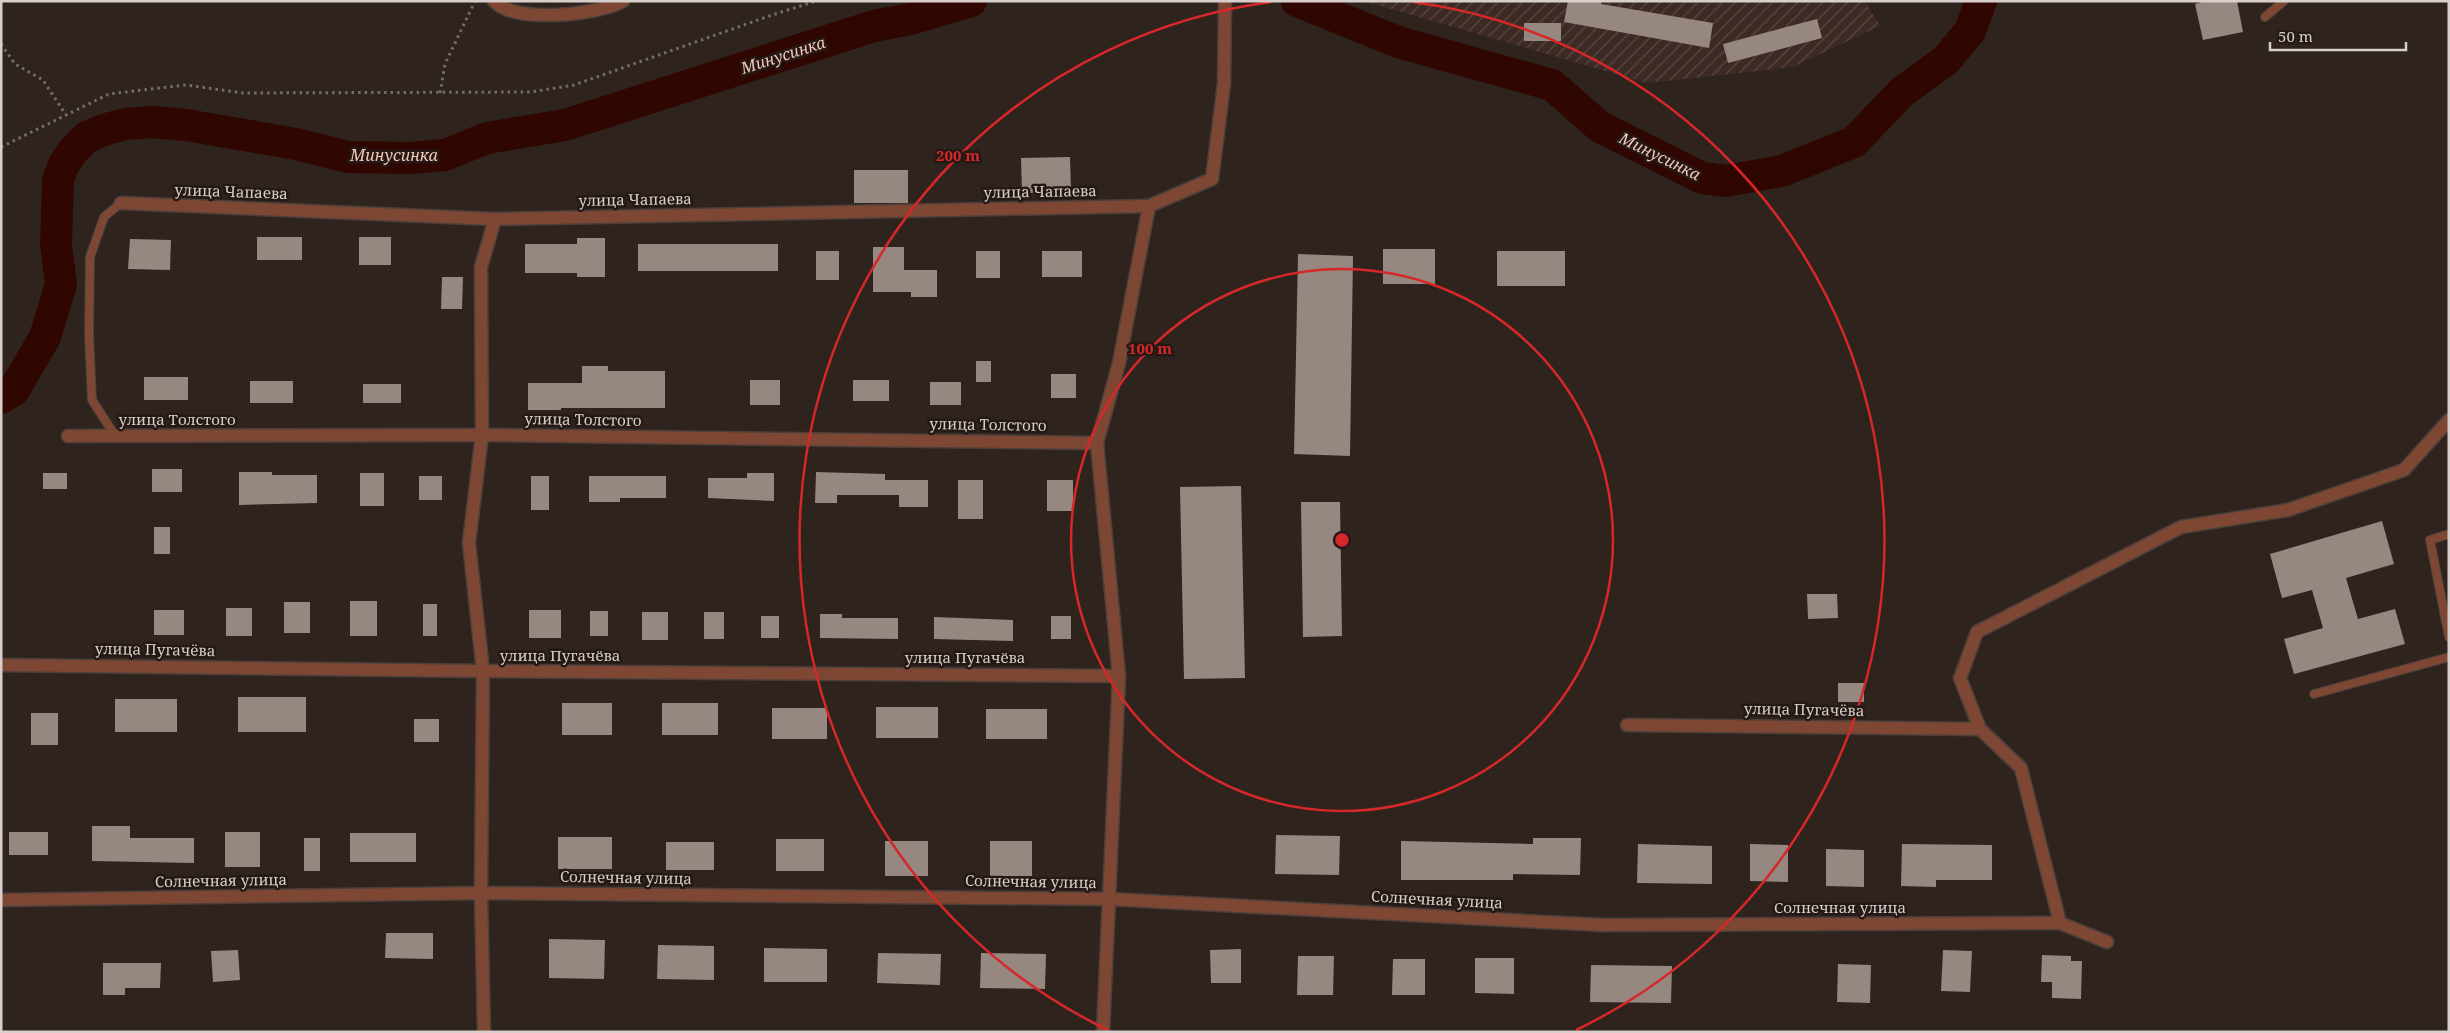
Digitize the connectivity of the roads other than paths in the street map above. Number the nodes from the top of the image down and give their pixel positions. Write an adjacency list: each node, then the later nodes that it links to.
1 (494, 1): 2 (street)
2 (623, 1)
3 (1225, 1): 7 (street)
4 (2284, 1): 5 (lane)
5 (2265, 17)
6 (121, 203): 8 (street, улица Чапаева); 12 (lane)
7 (1149, 206): 8 (street, улица Чапаева); 13 (street)
8 (495, 218): 10 (street)
9 (2449, 420): 22 (street)
10 (482, 435): 12 (street, улица Толстого); 13 (street, улица Толстого); 18 (street)
11 (68, 436): 12 (street, улица Толстого)
12 (116, 436)
13 (1097, 443): 19 (street)
14 (2449, 534): 15 (lane)
15 (2449, 637)
16 (2449, 657): 20 (lane)
17 (1, 665): 18 (street, улица Пугачёва)
18 (483, 672): 19 (street, улица Пугачёва); 23 (street)
19 (1119, 676): 25 (street)
20 (2314, 694)
21 (1627, 725): 22 (street, улица Пугачёва)
22 (1980, 729): 26 (street)
23 (482, 893): 24 (street, Солнечная улица); 25 (street, Солнечная улица); 28 (street)
24 (1, 900)
25 (1108, 900): 26 (street, Солнечная улица); 29 (street)
26 (2060, 923): 27 (street)
27 (2107, 942)
28 (484, 1032)
29 (1103, 1032)

